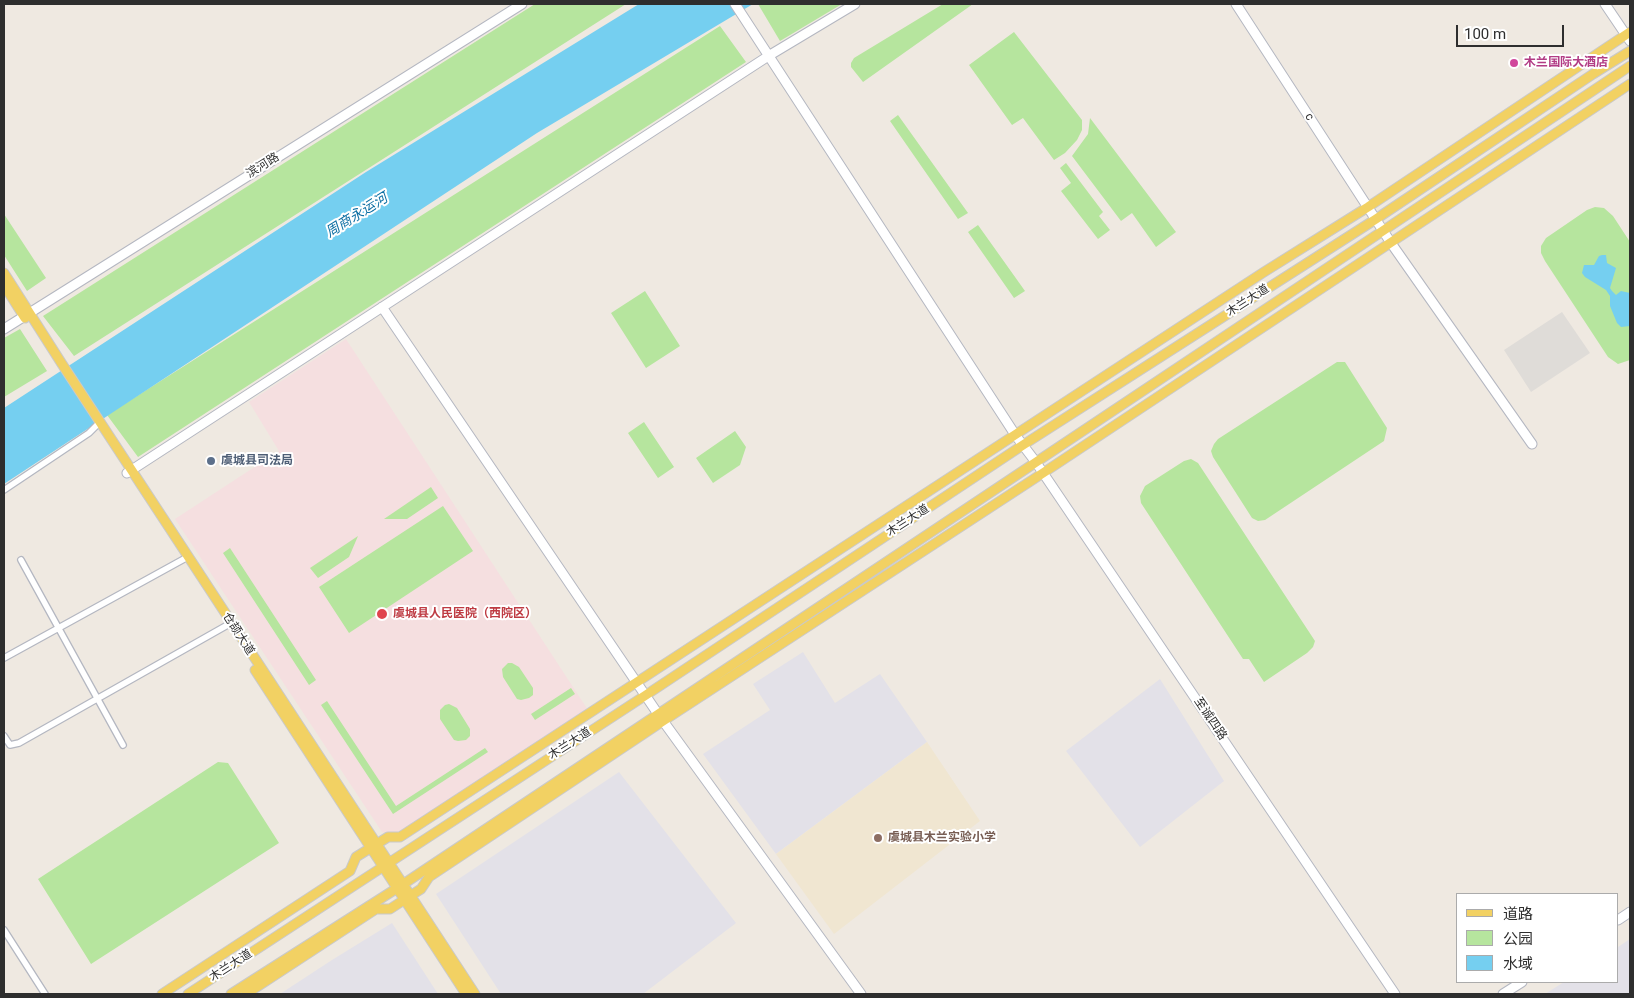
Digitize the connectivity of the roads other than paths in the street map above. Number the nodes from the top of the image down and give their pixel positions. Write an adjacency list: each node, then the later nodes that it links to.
1 (522, 4): 18 (street, 滨河路)
2 (855, 4): 8 (street)
3 (1236, 4): 11 (street, c)
4 (1605, 4): 6 (street)
5 (738, 8): 8 (street, 至诚四路)
6 (1629, 36): 11 (main road)
7 (1630, 51): 12 (main road, 木兰大道)
8 (770, 55): 17 (street); 21 (street, 至诚四路)
9 (1630, 66): 13 (main road, 木兰大道)
10 (1630, 84): 14 (main road)
11 (1368, 207): 12 (street, c); 21 (main road)
12 (1376, 219): 13 (street, c); 23 (main road, 木兰大道)
13 (1383, 230): 14 (street, c); 24 (main road, 木兰大道)
14 (1391, 243): 22 (street, c); 26 (main road)
15 (4, 273): 18 (main road)
16 (4, 286): 18 (main road)
17 (382, 306): 25 (street); 33 (street)
18 (27, 315): 19 (street, 滨河路); 20 (main road, 仓颉大道)
19 (4, 328)
20 (99, 424): 25 (main road, 仓颉大道); 27 (street)
21 (1016, 436): 23 (street, 至诚四路); 33 (main road)
22 (1532, 444)
23 (1023, 445): 24 (street, 至诚四路); 34 (main road, 木兰大道)
24 (1035, 461): 26 (street, 至诚四路); 36 (main road, 木兰大道)
25 (129, 471): 29 (main road, 仓颉大道); 30 (main road, 仓颉大道)
26 (1043, 473): 36 (main road); 55 (street, 至诚四路)
27 (4, 490)
28 (21, 560): 31 (street)
29 (184, 560): 30 (main road, 仓颉大道); 31 (street)
30 (229, 624): 35 (street); 39 (main road, 仓颉大道)
31 (59, 628): 32 (street); 35 (street)
32 (4, 658)
33 (637, 682): 34 (street); 39 (main road)
34 (646, 695): 36 (street); 40 (main road, 木兰大道)
35 (98, 698): 37 (street); 38 (street)
36 (661, 718): 41 (main road, 木兰大道); 42 (main road); 54 (street)
37 (4, 736)
38 (123, 744)
39 (373, 846): 40 (main road, 仓颉大道); 48 (main road)
40 (385, 865): 41 (main road, 仓颉大道); 49 (main road, 木兰大道)
41 (400, 887): 42 (main road, 仓颉大道); 50 (main road, 木兰大道)
42 (407, 898): 51 (main road); 52 (main road); 53 (main road)
43 (1630, 912): 44 (street)
44 (1619, 919)
45 (4, 930): 47 (street)
46 (1520, 983): 56 (street)
47 (45, 994)
48 (162, 994)
49 (188, 994)
50 (231, 994)
51 (246, 994)
52 (466, 994)
53 (475, 994)
54 (861, 994)
55 (1395, 994)
56 (1503, 994)

